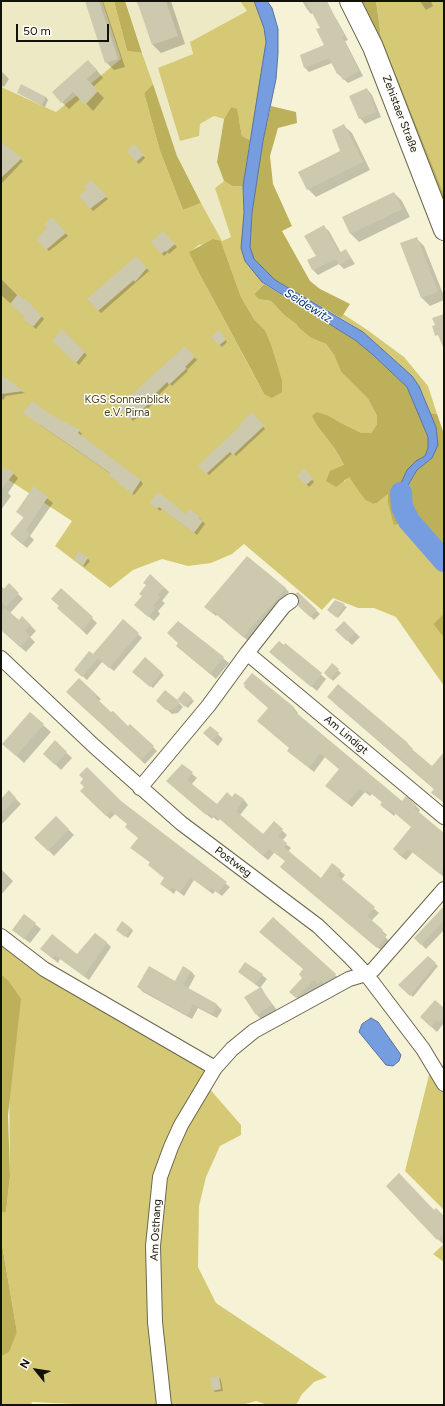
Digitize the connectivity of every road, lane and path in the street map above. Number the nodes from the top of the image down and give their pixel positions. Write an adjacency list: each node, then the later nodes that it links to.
1 (350, 1): 2 (main road, Zehistaer Straße)
2 (444, 230)
3 (291, 601): 4 (street)
4 (247, 653): 6 (street); 7 (street, Am Lindigt)
5 (1, 658): 6 (street, Postweg)
6 (140, 788): 10 (street, Postweg)
7 (444, 817)
8 (444, 889): 10 (street)
9 (1, 936): 11 (street)
10 (366, 974): 11 (street, Am Osthang); 12 (street, Postweg)
11 (215, 1068): 13 (street, Am Osthang)
12 (444, 1084)
13 (164, 1405)

